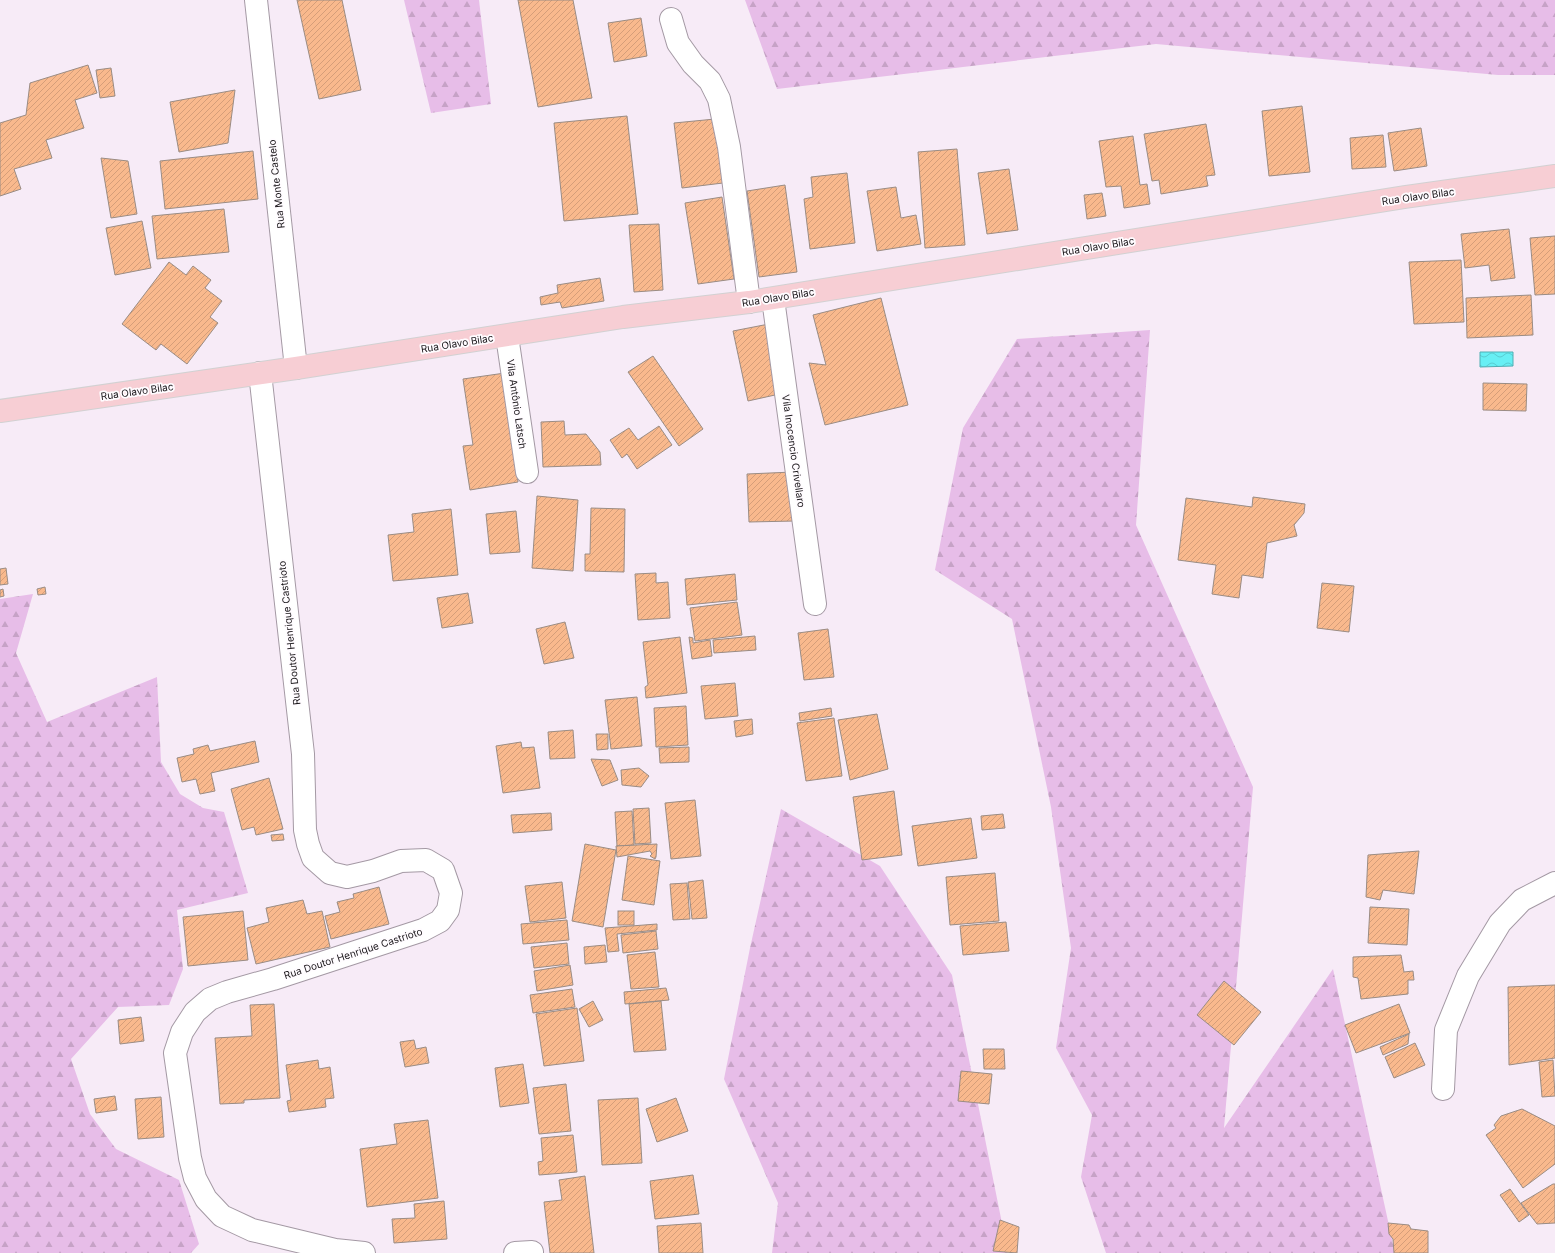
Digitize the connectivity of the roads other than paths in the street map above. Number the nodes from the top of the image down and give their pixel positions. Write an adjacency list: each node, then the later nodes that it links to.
1 (256, 0): 7 (street, Rua Monte Castelo)
2 (671, 19): 5 (street)
3 (1555, 176): 4 (main road, Rua Olavo Bilac)
4 (773, 298): 5 (main road, Rua Olavo Bilac); 11 (street, Vila Inocencio Crivellaro)
5 (749, 302): 6 (main road, Rua Olavo Bilac)
6 (507, 336): 7 (main road, Rua Olavo Bilac); 10 (street, Vila Antônio Latsch)
7 (296, 368): 8 (main road, Rua Olavo Bilac)
8 (260, 373): 9 (main road, Rua Olavo Bilac); 14 (street, Rua Doutor Henrique Castrioto)
9 (0, 411)
10 (526, 472)
11 (815, 604)
12 (1555, 883): 13 (street)
13 (1443, 1089)
14 (364, 1253)

